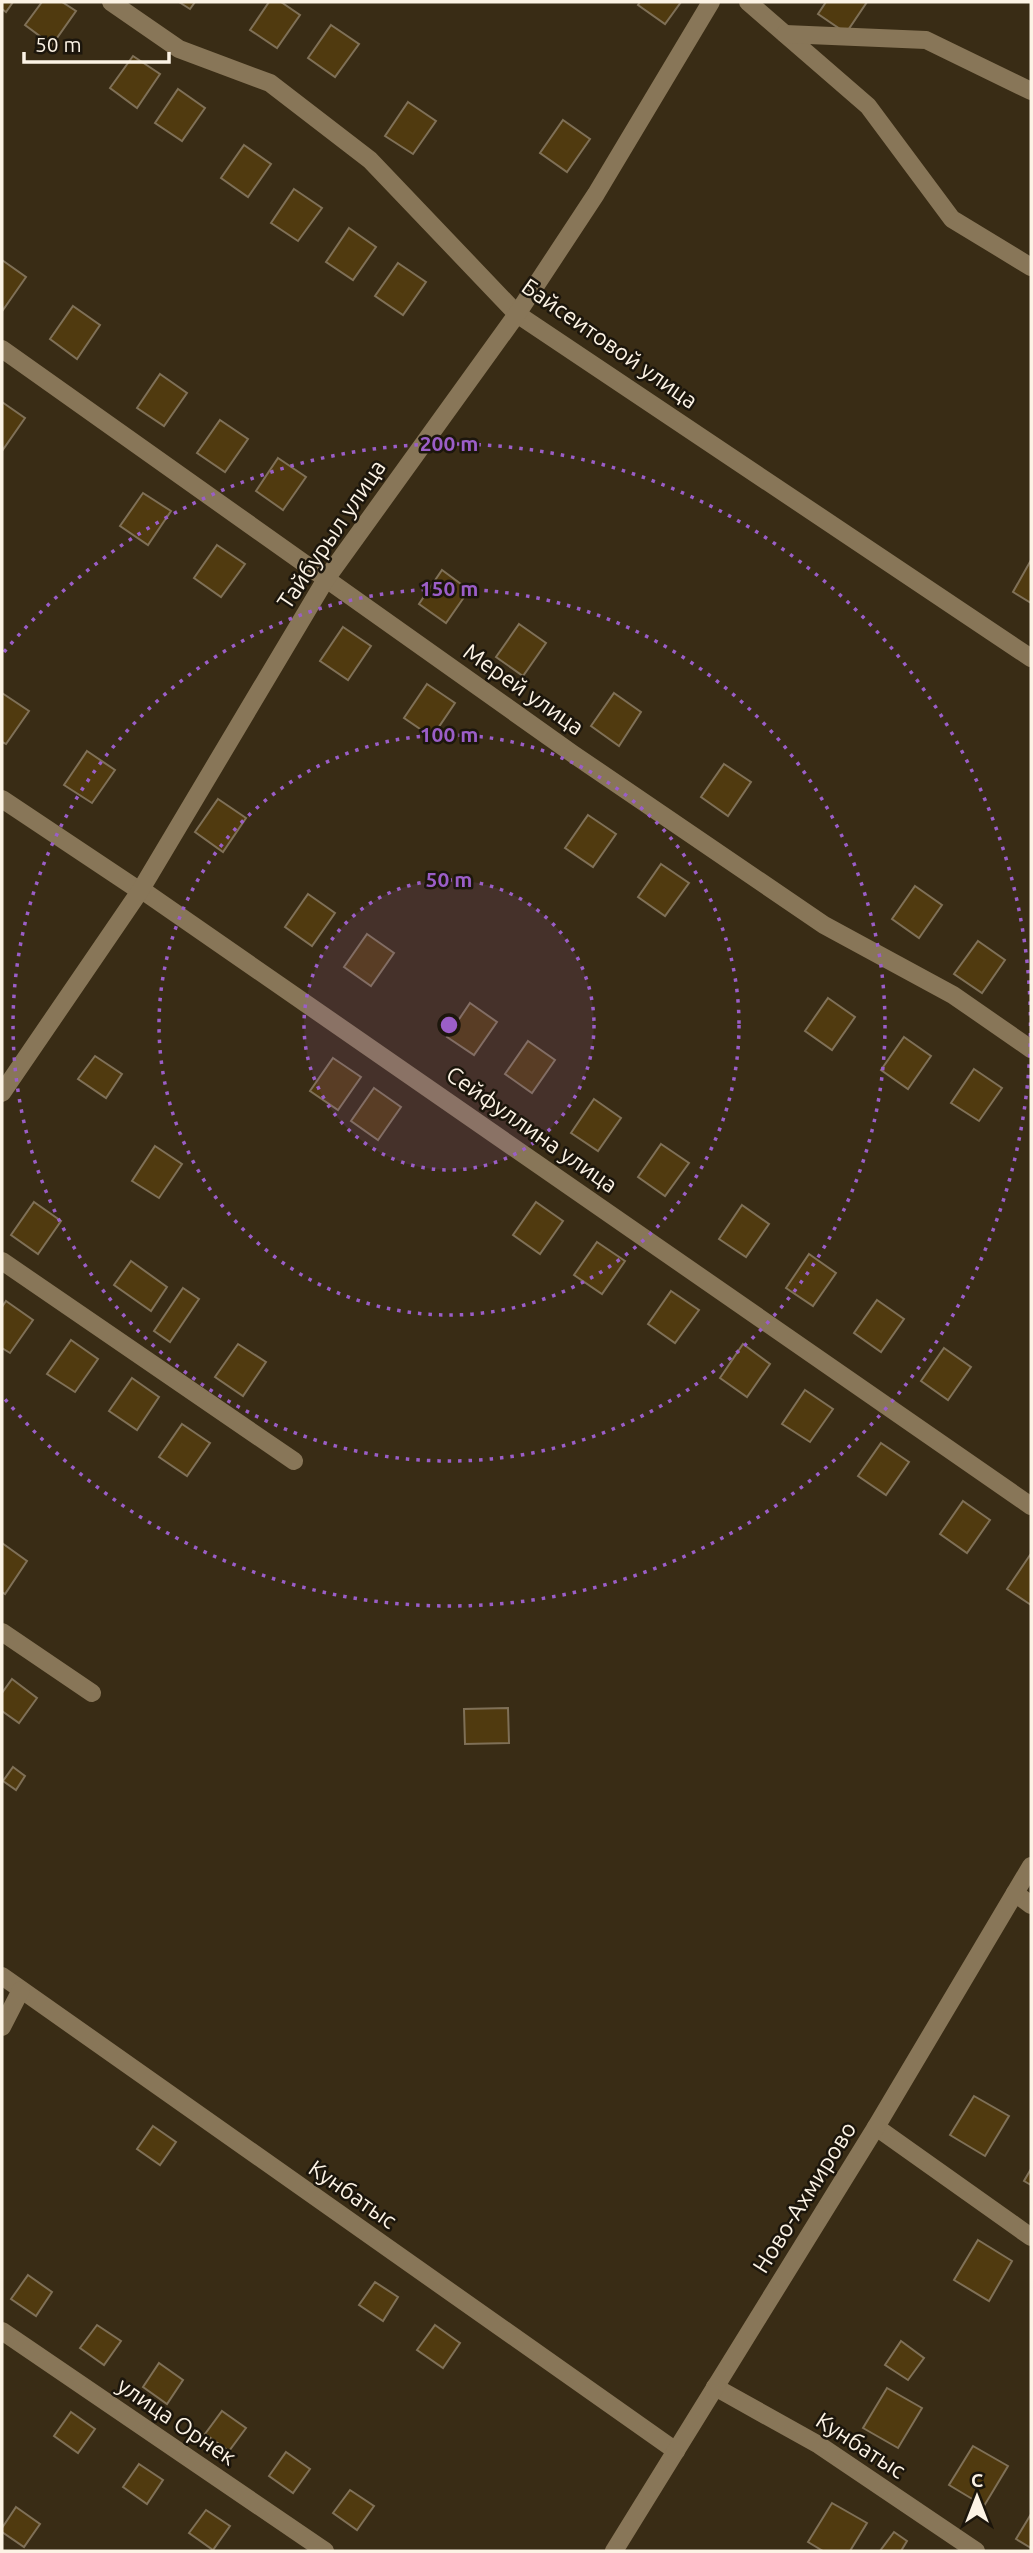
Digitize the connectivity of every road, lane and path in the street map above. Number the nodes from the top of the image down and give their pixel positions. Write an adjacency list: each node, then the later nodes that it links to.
1 (111, 2): 7 (street, Байсеитовой улица)
2 (712, 2): 7 (street, Тайбурыл улица)
3 (748, 2): 4 (street)
4 (785, 34): 5 (street); 6 (street)
5 (1031, 91)
6 (1031, 267)
7 (517, 314): 9 (street, Тайбурыл улица); 10 (street, Байсеитовой улица)
8 (2, 349): 9 (street, Мерей улица)
9 (326, 579): 12 (street, Тайбурыл улица); 13 (street, Мерей улица)
10 (1031, 658)
11 (2, 799): 12 (street, Сейфуллина улица)
12 (141, 891): 14 (street, Тайбурыл улица); 17 (street, Сейфуллина улица)
13 (1031, 1049)
14 (2, 1093)
15 (2, 1261): 16 (street)
16 (294, 1461)
17 (1031, 1506)
18 (2, 1632): 19 (street)
19 (92, 1693)
20 (1031, 1866): 21 (street, Ново-Ахмирово)
21 (1015, 1893): 22 (street); 26 (street, Ново-Ахмирово)
22 (1031, 1905)
23 (2, 1976): 24 (street, Кунбатыс)
24 (21, 1990): 25 (street); 30 (street, Кунбатыс)
25 (2, 2026)
26 (876, 2127): 27 (street); 29 (street, Ново-Ахмирово)
27 (1031, 2237)
28 (2, 2331): 31 (street, улица Орнек)
29 (715, 2387): 30 (street, Ново-Ахмирово); 33 (street, Кунбатыс)
30 (677, 2451): 32 (street, Ново-Ахмирово)
31 (325, 2551)
32 (614, 2551)
33 (976, 2551)

